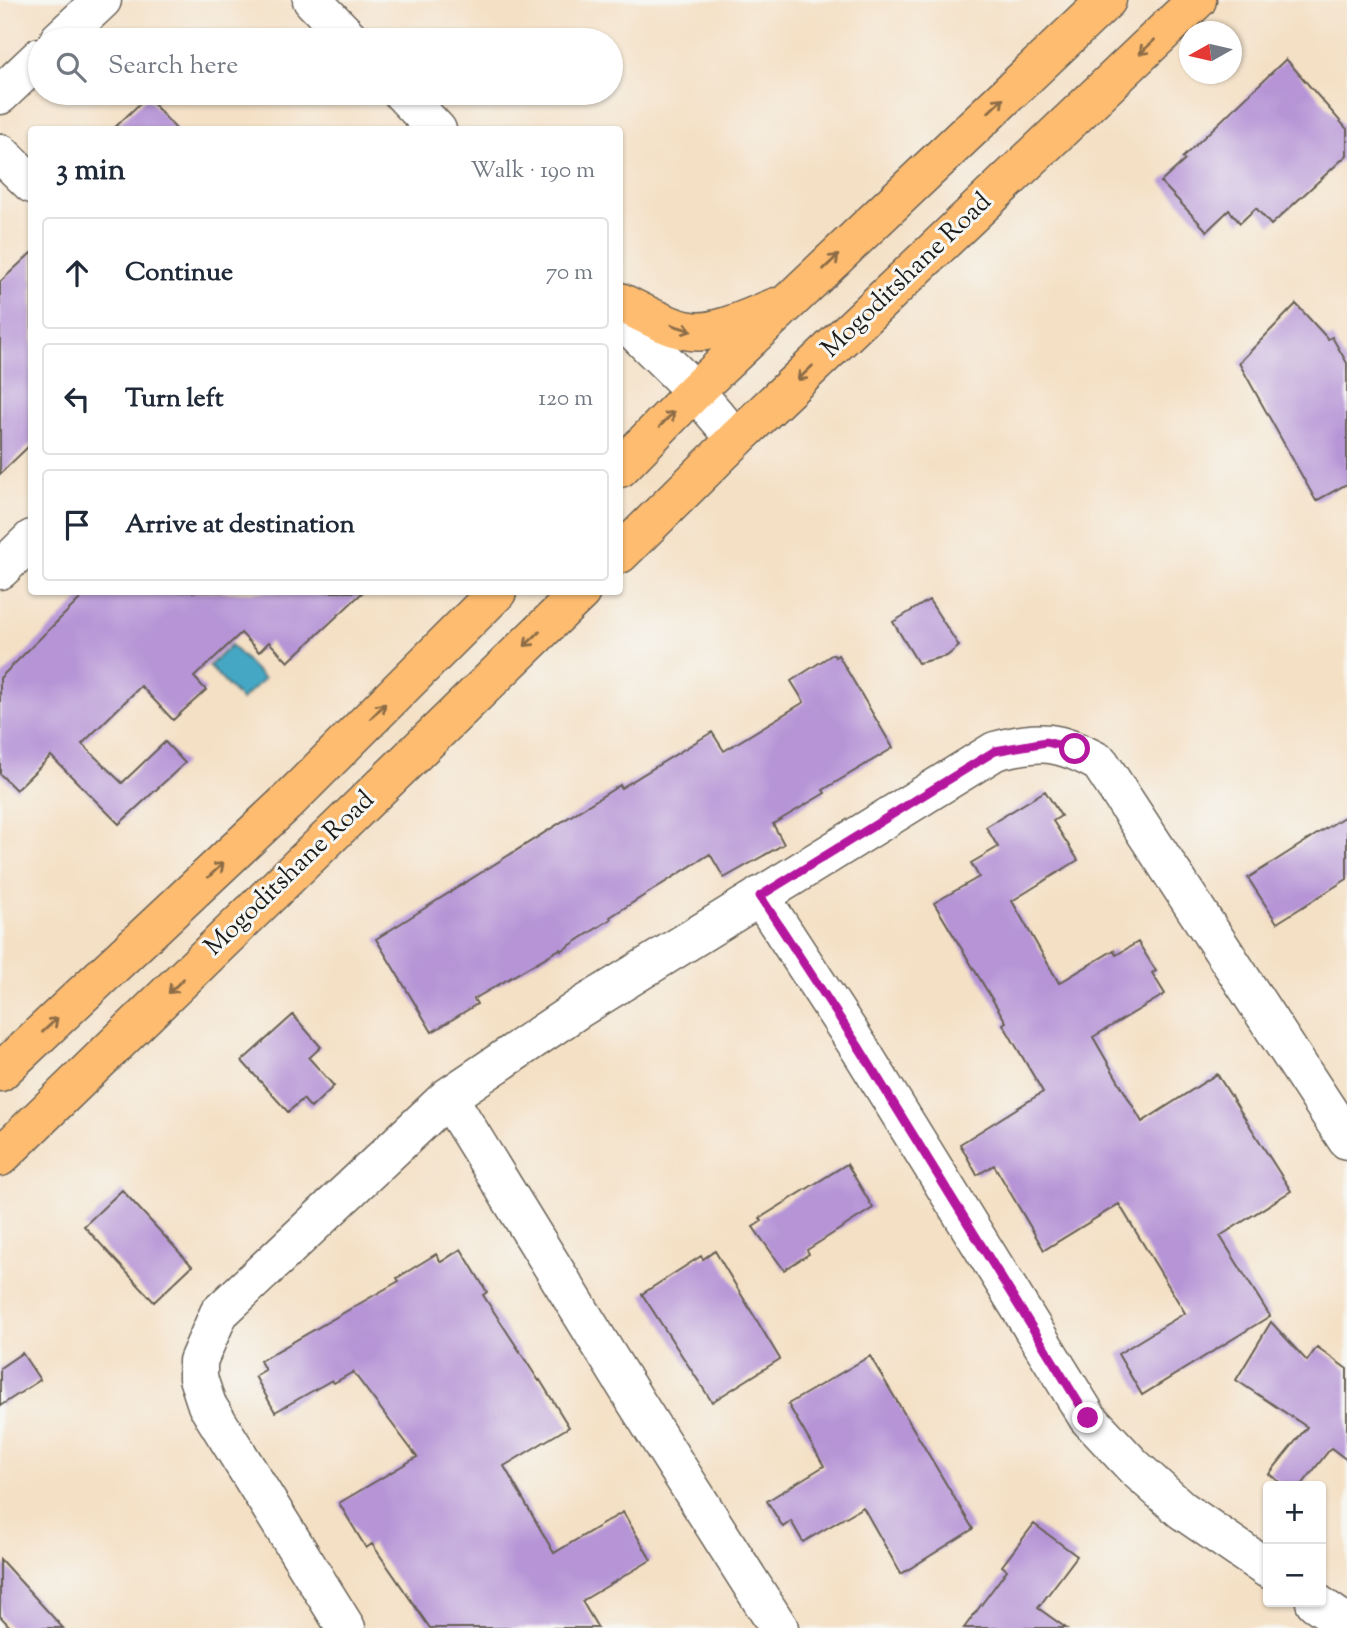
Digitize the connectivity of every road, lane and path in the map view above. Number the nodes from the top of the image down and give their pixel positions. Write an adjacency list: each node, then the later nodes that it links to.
1 (102, 0): 5 (street)
2 (312, 0): 6 (street)
3 (1107, 0): 14 (main road, one-way to 3)
4 (1196, 0): 17 (main road, Mogoditshane Road, one-way to 17)
5 (72, 28)
6 (339, 28)
7 (28, 68): 8 (street)
8 (0, 95)
9 (413, 105): 10 (street)
10 (433, 126)
11 (0, 153): 12 (street)
12 (28, 180)
13 (623, 303): 14 (main road, one-way to 14)
14 (788, 303): 16 (main road)
15 (623, 320): 16 (street)
16 (695, 391): 17 (street); 18 (main road, one-way to 16)
17 (736, 439): 20 (main road, Mogoditshane Road)
18 (623, 465)
19 (28, 543): 21 (street)
20 (623, 551)
21 (0, 570)
22 (494, 595): 25 (main road, Mogoditshane Road, one-way to 22)
23 (578, 595): 28 (main road, Mogoditshane Road, one-way to 28)
24 (760, 896): 26 (street); 27 (street); 29 (street)
25 (0, 1072)
26 (448, 1097): 32 (street); 33 (street)
27 (1347, 1140)
28 (0, 1157)
29 (1263, 1566)
30 (1322, 1607): 31 (street)
31 (1347, 1624)
32 (346, 1628)
33 (779, 1628)

